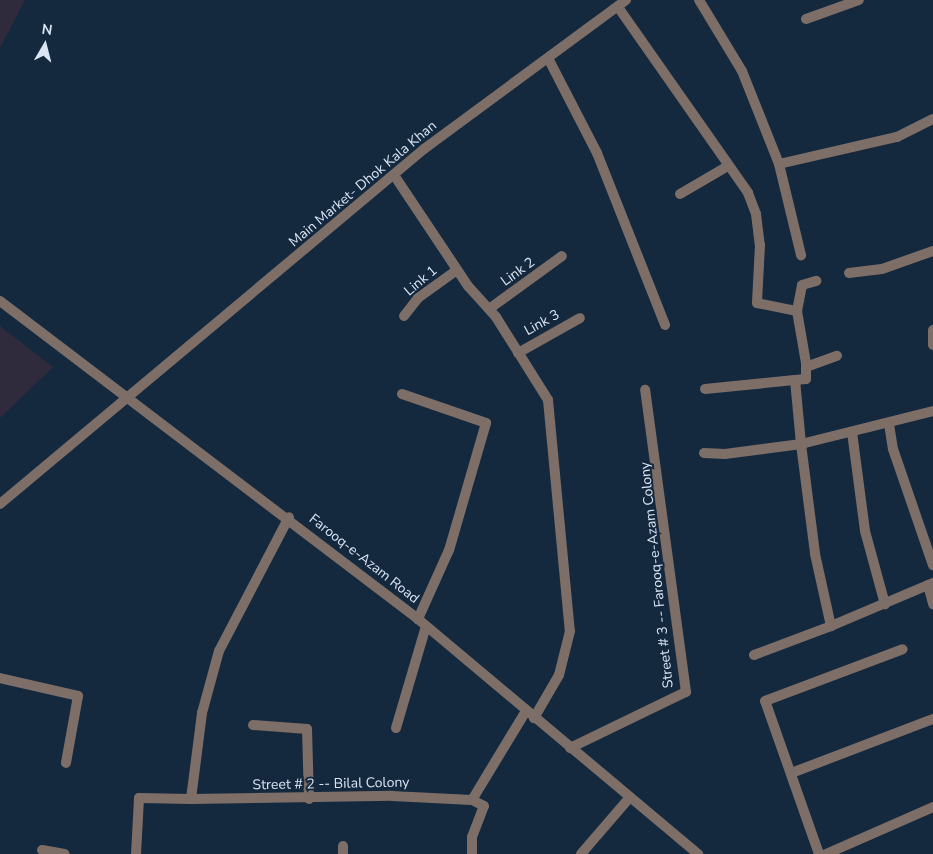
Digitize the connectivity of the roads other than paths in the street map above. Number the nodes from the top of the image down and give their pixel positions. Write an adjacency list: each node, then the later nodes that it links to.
1 (626, 0): 4 (street, Main Market- Dhok Kala Khan)
2 (700, 0): 8 (street)
3 (859, 0): 5 (street)
4 (618, 7): 6 (street, Main Market- Dhok Kala Khan); 9 (street)
5 (806, 19)
6 (548, 58): 10 (street, Main Market- Dhok Kala Khan); 23 (street)
7 (933, 119): 8 (street)
8 (780, 164): 13 (street)
9 (728, 166): 11 (street); 20 (street)
10 (394, 175): 15 (street); 33 (street, Main Market- Dhok Kala Khan)
11 (680, 194)
12 (933, 251): 16 (street)
13 (801, 255)
14 (562, 256): 19 (street, Link 2)
15 (457, 270): 19 (street); 21 (street, Link 1)
16 (849, 273)
17 (816, 281): 20 (street)
18 (0, 301): 33 (street, Farooq-e-Azam Road)
19 (489, 309): 26 (street)
20 (797, 311): 28 (street)
21 (404, 316)
22 (580, 318): 26 (street, Link 3)
23 (664, 325)
24 (931, 330): 25 (street)
25 (933, 345)
26 (518, 353): 50 (street)
27 (837, 356): 28 (street)
28 (806, 367): 29 (street)
29 (796, 380): 31 (street); 37 (street)
30 (646, 390): 54 (street, Street # 3 -- Farooq-e-Azam Colony)
31 (706, 390)
32 (402, 394): 45 (street)
33 (124, 398): 39 (street, Main Market- Dhok Kala Khan); 40 (street, Farooq-e-Azam Road)
34 (933, 411): 35 (street)
35 (889, 424): 36 (street); 41 (street)
36 (852, 432): 37 (street); 43 (street)
37 (801, 444): 38 (street); 46 (street)
38 (704, 453)
39 (0, 504)
40 (289, 517): 45 (street, Farooq-e-Azam Road); 58 (street)
41 (933, 565)
42 (930, 584): 43 (street); 44 (street)
43 (888, 602): 46 (street)
44 (933, 604)
45 (422, 622): 50 (street, Farooq-e-Azam Road); 53 (street)
46 (831, 626): 48 (street)
47 (903, 649): 56 (street)
48 (754, 656)
49 (0, 678): 55 (street)
50 (530, 715): 54 (street, Farooq-e-Azam Road); 60 (street)
51 (933, 718): 56 (street)
52 (253, 725): 59 (street)
53 (396, 728)
54 (570, 748): 57 (street, Farooq-e-Azam Road)
55 (66, 763)
56 (794, 772): 68 (street)
57 (630, 797): 66 (street); 67 (street, Farooq-e-Azam Road)
58 (191, 799): 59 (street, Street # 2 -- Bilal Colony); 64 (street, Street # 2 -- Bilal Colony)
59 (309, 799): 60 (street, Street # 2 -- Bilal Colony)
60 (472, 800): 65 (street)
61 (933, 807): 69 (street)
62 (42, 850): 63 (street)
63 (65, 854)
64 (136, 854)
65 (472, 854)
66 (581, 854)
67 (698, 854)
68 (819, 854)
69 (826, 854)

